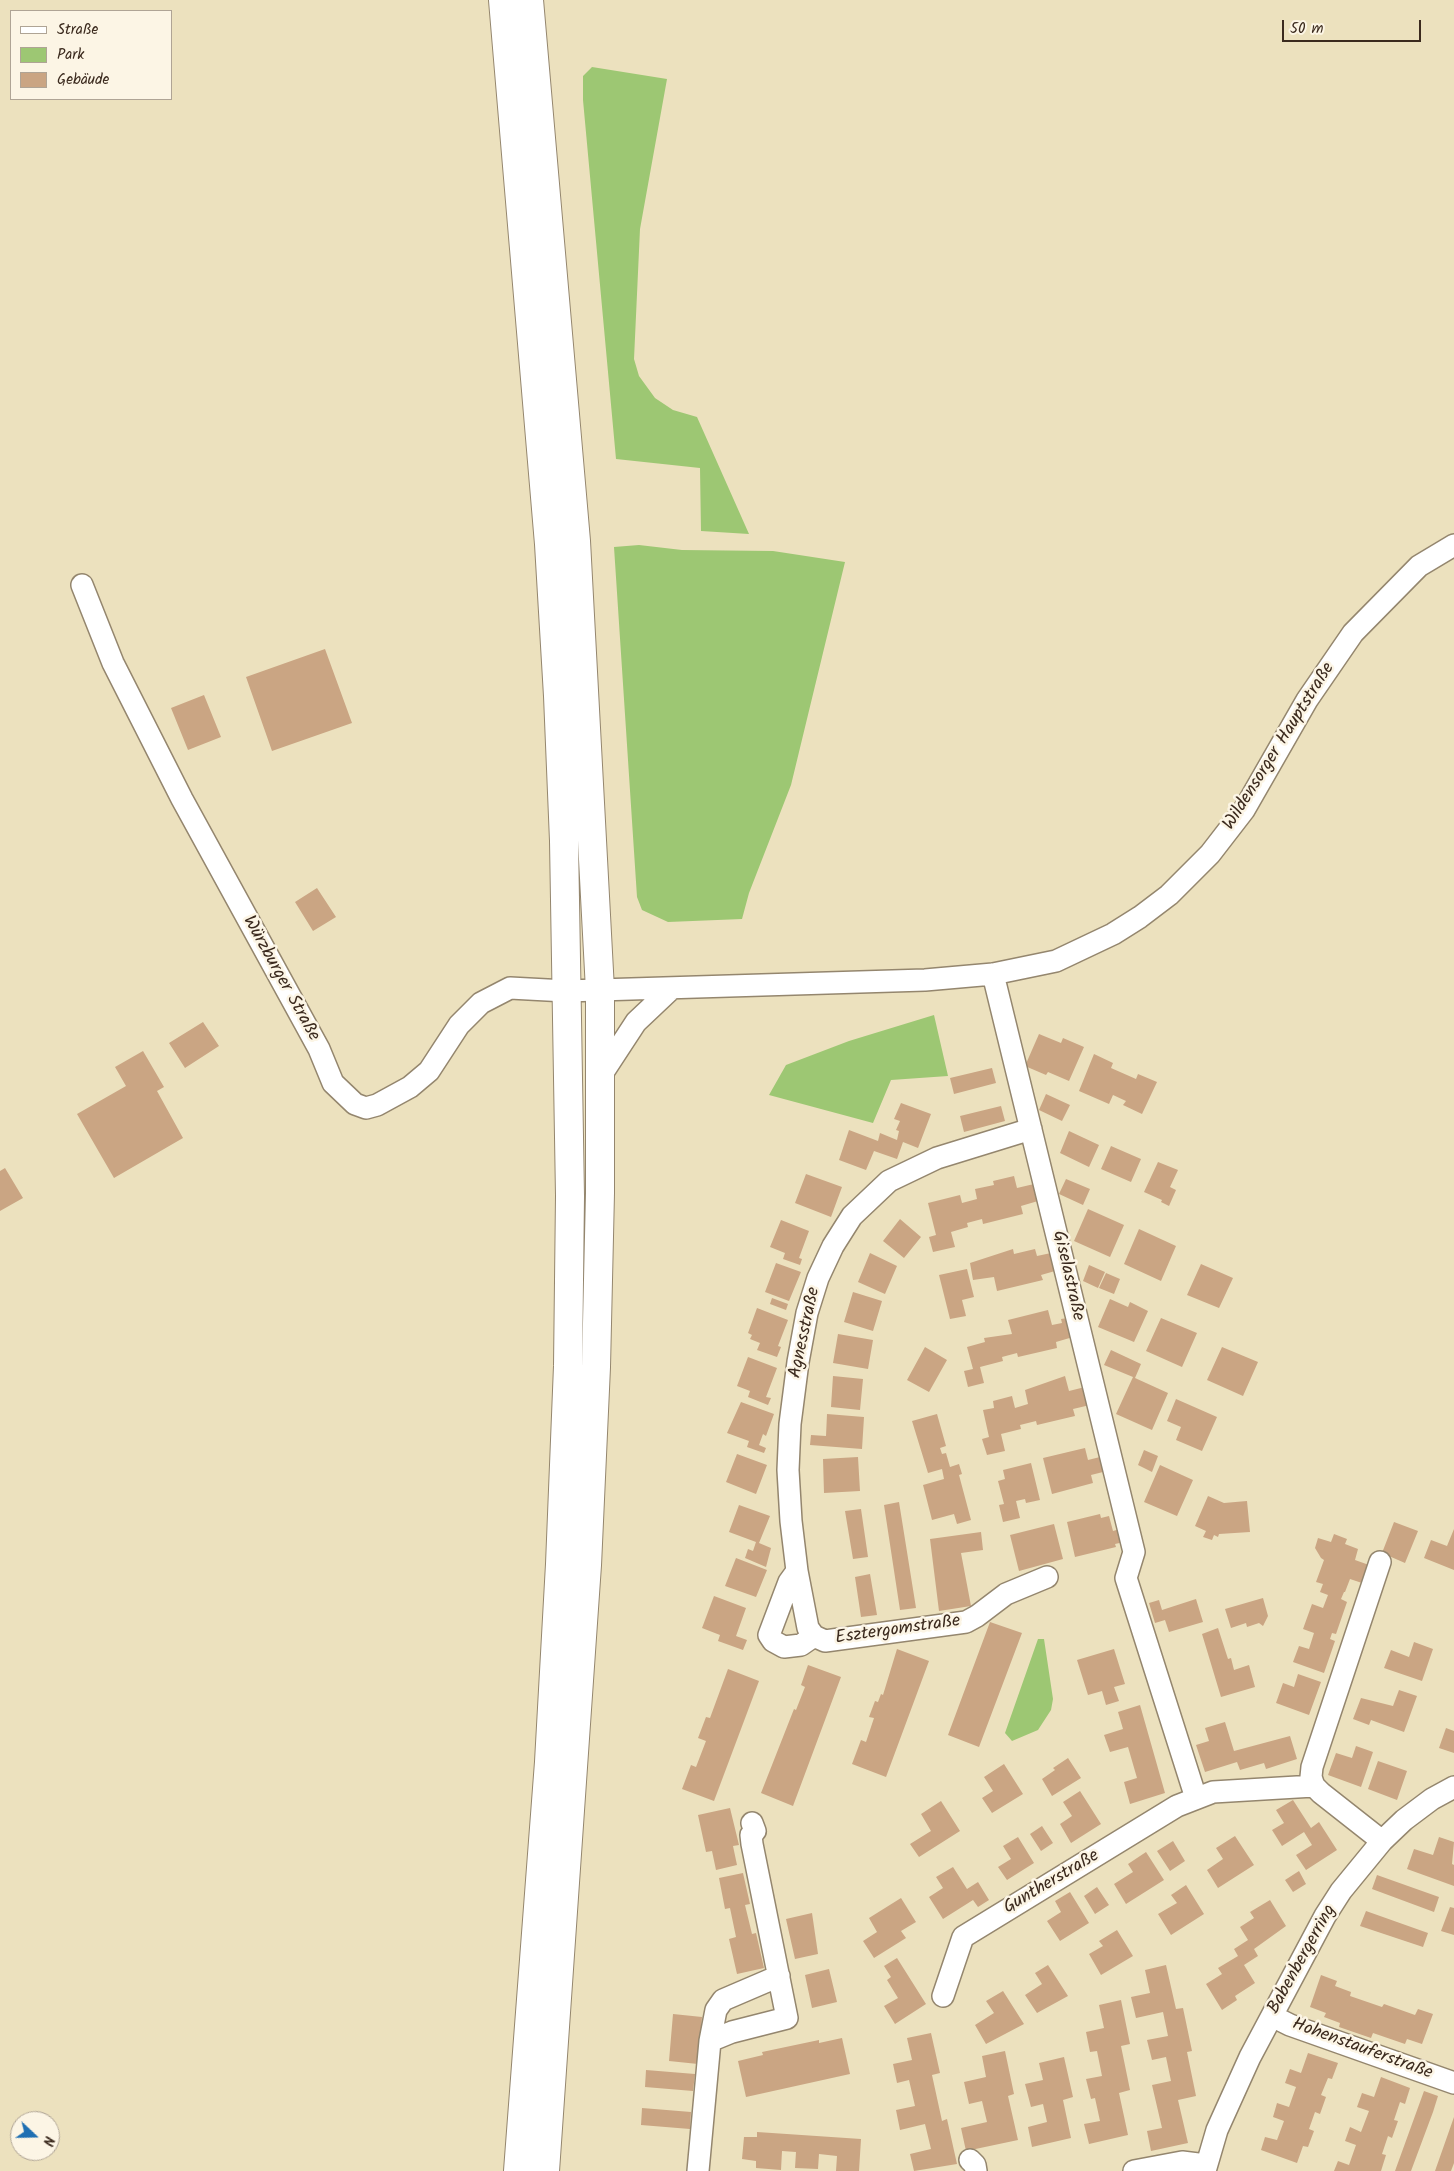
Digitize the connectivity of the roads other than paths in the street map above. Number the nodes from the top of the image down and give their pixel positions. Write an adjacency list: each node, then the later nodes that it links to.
1 (503, 0): 8 (main road)
2 (529, 0): 7 (main road)
3 (1454, 545): 5 (street, Wildensorger Hauptstraße)
4 (82, 585): 8 (street, Würzburger Straße)
5 (993, 974): 6 (street, Wildensorger Hauptstraße); 10 (street, Giselastraße)
6 (672, 988): 7 (street); 9 (street)
7 (600, 990): 8 (street, Würzburger Straße); 9 (main road)
8 (566, 991): 26 (main road)
9 (600, 1076): 27 (main road)
10 (1031, 1129): 12 (street, Agnesstraße); 17 (street, Giselastraße)
11 (1380, 1562): 15 (street)
12 (798, 1571): 14 (street, Agnesstraße); 14 (street, Esztergomstraße)
13 (1047, 1577): 14 (street, Esztergomstraße)
14 (814, 1636)
15 (1314, 1786): 17 (street, Guntherstraße); 19 (street)
16 (1454, 1788): 19 (street, Babenbergerring)
17 (1196, 1798): 21 (street, Guntherstraße)
18 (752, 1823): 20 (street)
19 (1382, 1841): 22 (street, Babenbergerring)
20 (779, 1976): 23 (street); 23 (street)
21 (942, 1996)
22 (1272, 2016): 24 (street, Hohenstauferstraße); 25 (street, Babenbergerring)
23 (710, 2040): 28 (street)
24 (1454, 2083)
25 (1205, 2168): 29 (street)
26 (518, 2171)
27 (545, 2171)
28 (698, 2171)
29 (1134, 2171)

